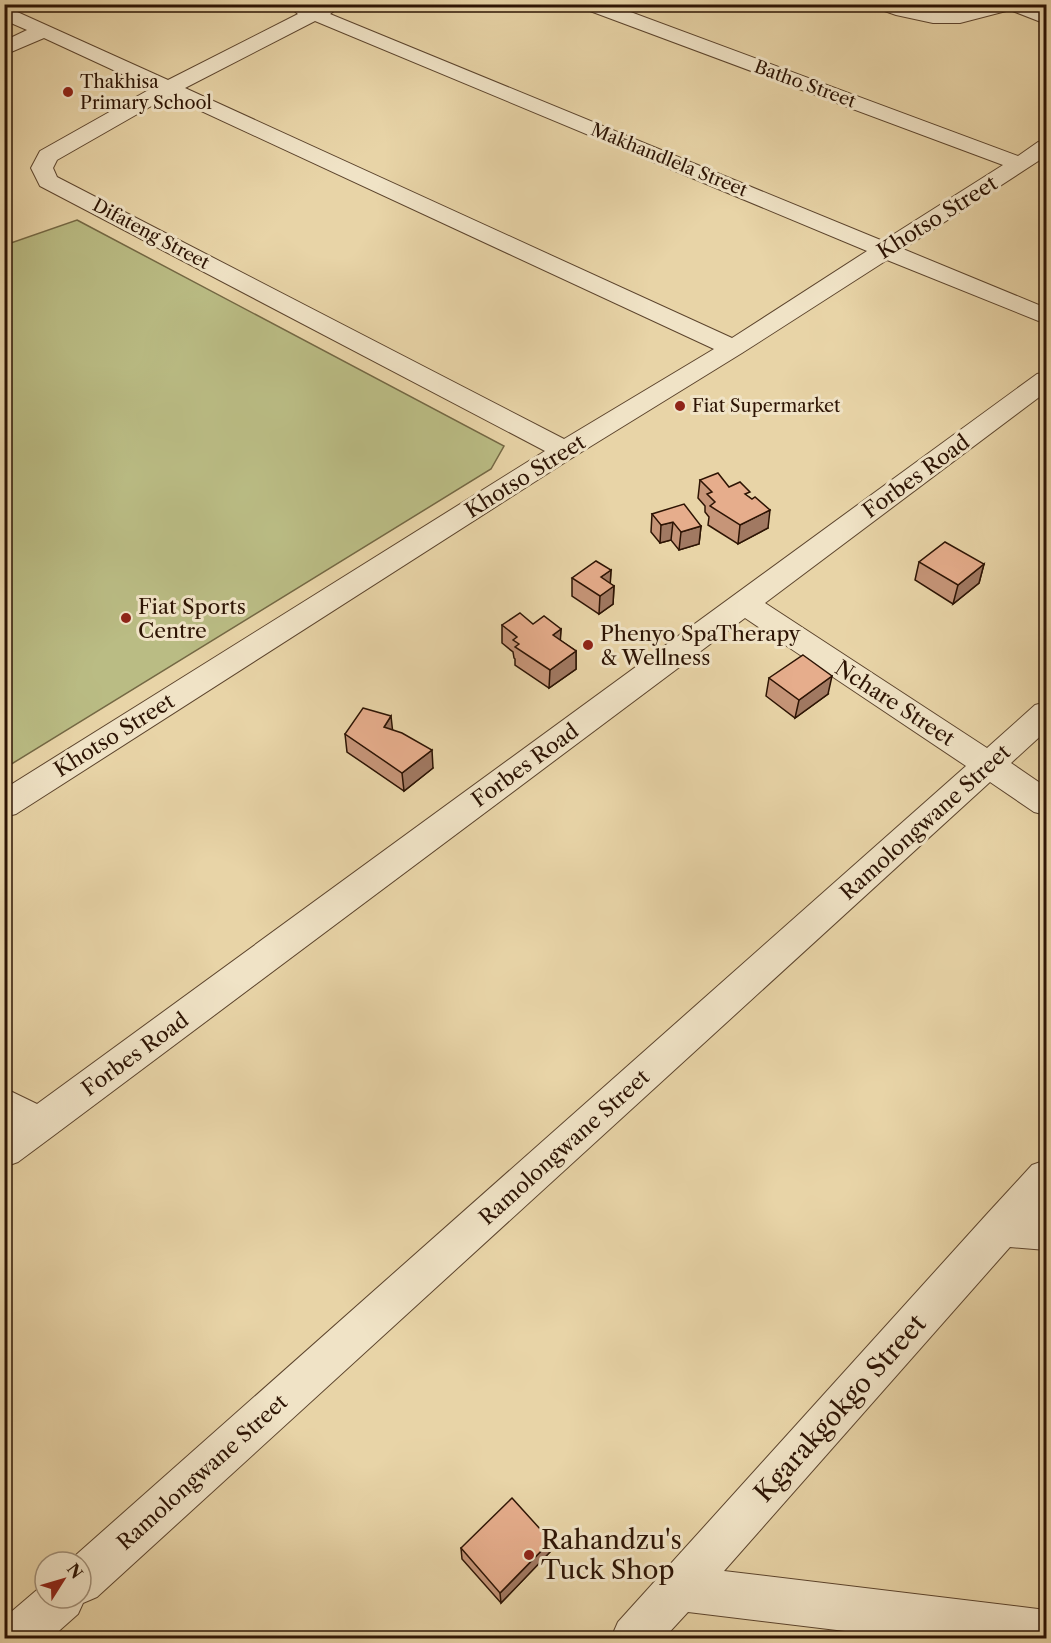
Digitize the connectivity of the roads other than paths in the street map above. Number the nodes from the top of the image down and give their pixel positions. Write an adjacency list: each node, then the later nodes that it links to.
1 (292, 4): 5 (street, Makhandlela Street)
2 (589, 4): 12 (street, Batho Street)
3 (883, 4): 4 (street)
4 (1011, 4): 7 (street)
5 (324, 9): 10 (street, Difateng Street); 13 (street, Makhandlela Street)
6 (4, 12): 8 (street)
7 (1047, 18)
8 (44, 30): 9 (street); 10 (street)
9 (4, 49)
10 (168, 88): 15 (street); 17 (street, Difateng Street)
11 (1047, 147): 12 (street, Khotso Street)
12 (1020, 164): 13 (street, Khotso Street)
13 (886, 250): 14 (street, Makhandlela Street); 15 (street, Khotso Street)
14 (1047, 317)
15 (733, 348): 17 (street, Khotso Street)
16 (1047, 380): 18 (street, Forbes Road)
17 (565, 450): 22 (street, Khotso Street)
18 (744, 603): 20 (street, Nchare Street); 24 (street, Forbes Road)
19 (1047, 713): 20 (street, Ramolongwane Street)
20 (989, 765): 21 (street, Nchare Street); 29 (street, Ramolongwane Street)
21 (1047, 803)
22 (4, 805)
23 (4, 1105): 24 (street)
24 (40, 1124): 25 (street, Forbes Road)
25 (4, 1150)
26 (1047, 1178): 27 (street, Kgarakgokgo Street)
27 (1001, 1227): 28 (street); 30 (street, Kgarakgokgo Street)
28 (1047, 1232)
29 (93, 1570)
30 (678, 1588): 32 (street); 34 (street, Kgarakgokgo Street)
31 (48, 1610): 33 (street)
32 (1047, 1633)
33 (17, 1638)
34 (634, 1638)

